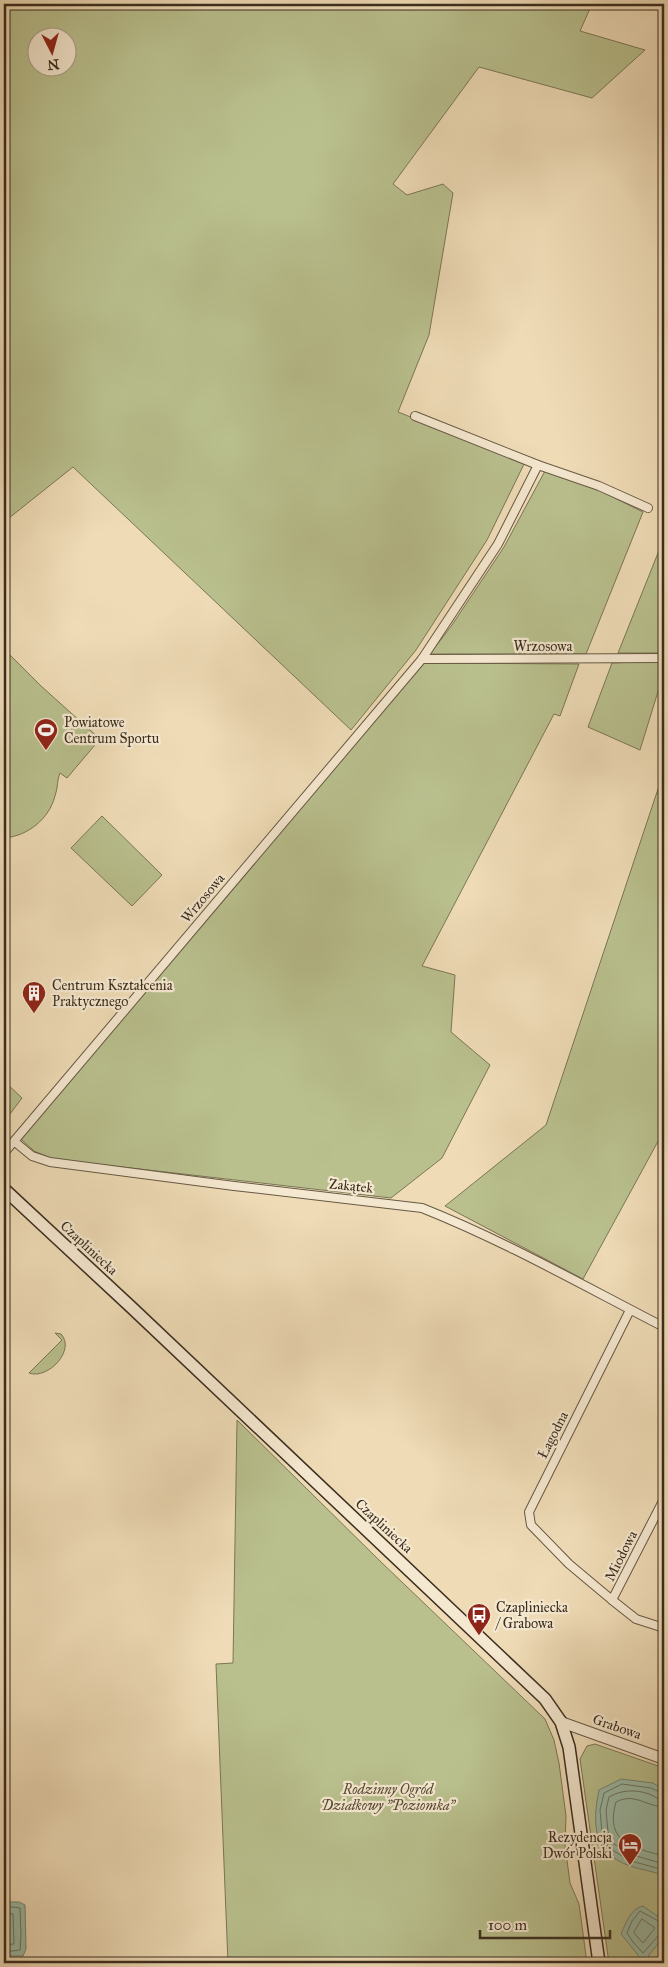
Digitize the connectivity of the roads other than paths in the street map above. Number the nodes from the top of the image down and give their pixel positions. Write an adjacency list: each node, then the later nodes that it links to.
1 (415, 416): 2 (street)
2 (538, 465): 3 (street); 5 (street, Wrzosowa)
3 (648, 508)
4 (664, 658): 5 (street, Wrzosowa)
5 (422, 659): 6 (street, Wrzosowa)
6 (15, 1142): 7 (street, Wrzosowa); 9 (street, Zakątek)
7 (4, 1153)
8 (4, 1189): 15 (main road, Czapliniecka)
9 (630, 1310): 10 (street, Zakątek); 12 (street, Łagodna)
10 (664, 1327)
11 (664, 1499): 13 (street, Miodowa)
12 (569, 1564): 13 (street, Miodowa)
13 (612, 1600): 14 (street)
14 (664, 1628)
15 (561, 1722): 16 (street, Grabowa); 17 (main road, Czapliniecka)
16 (664, 1759)
17 (599, 1963)

